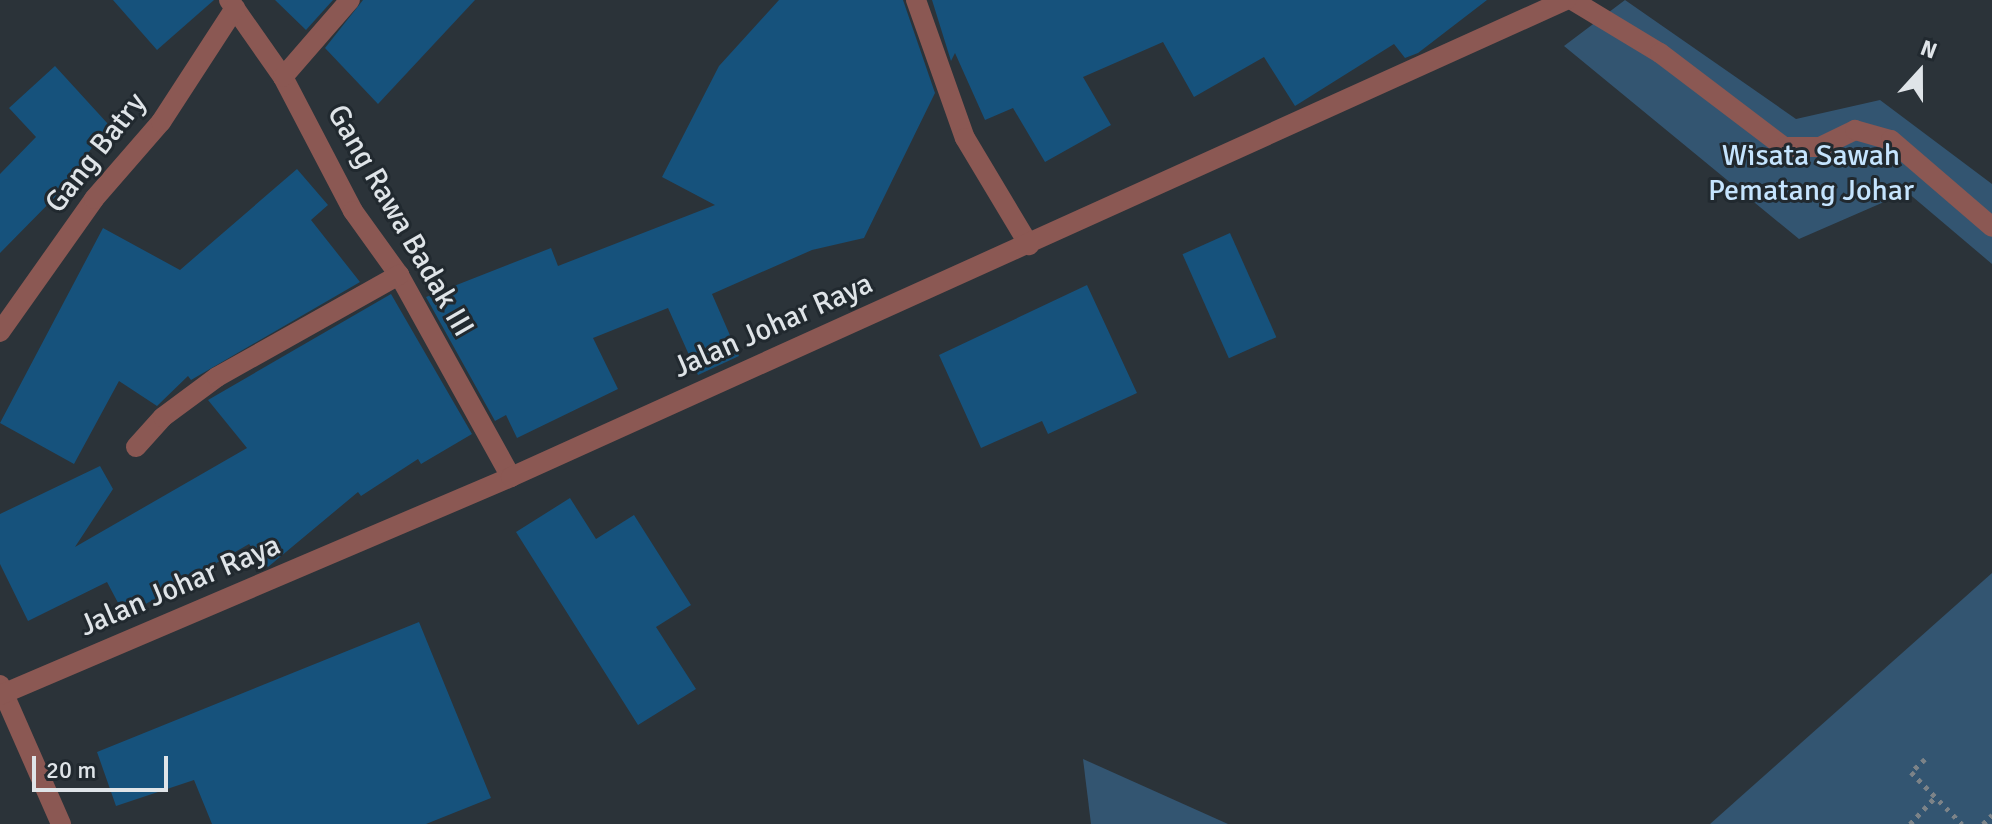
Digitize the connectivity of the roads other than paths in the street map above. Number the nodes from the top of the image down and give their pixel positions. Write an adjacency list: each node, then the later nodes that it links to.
1 (350, 0): 6 (street)
2 (916, 0): 8 (street)
3 (1566, 0): 8 (street, Jalan Johar Raya)
4 (1572, 0): 7 (street)
5 (232, 4): 6 (street, Gang Rawa Badak III); 10 (street, Gang Batry)
6 (283, 77): 9 (street, Gang Rawa Badak III)
7 (1992, 227)
8 (1029, 245): 12 (street, Jalan Johar Raya)
9 (399, 275): 11 (street); 12 (street, Gang Rawa Badak III)
10 (0, 332)
11 (136, 447)
12 (511, 477): 13 (street, Jalan Johar Raya)
13 (2, 691): 14 (street)
14 (61, 824)

